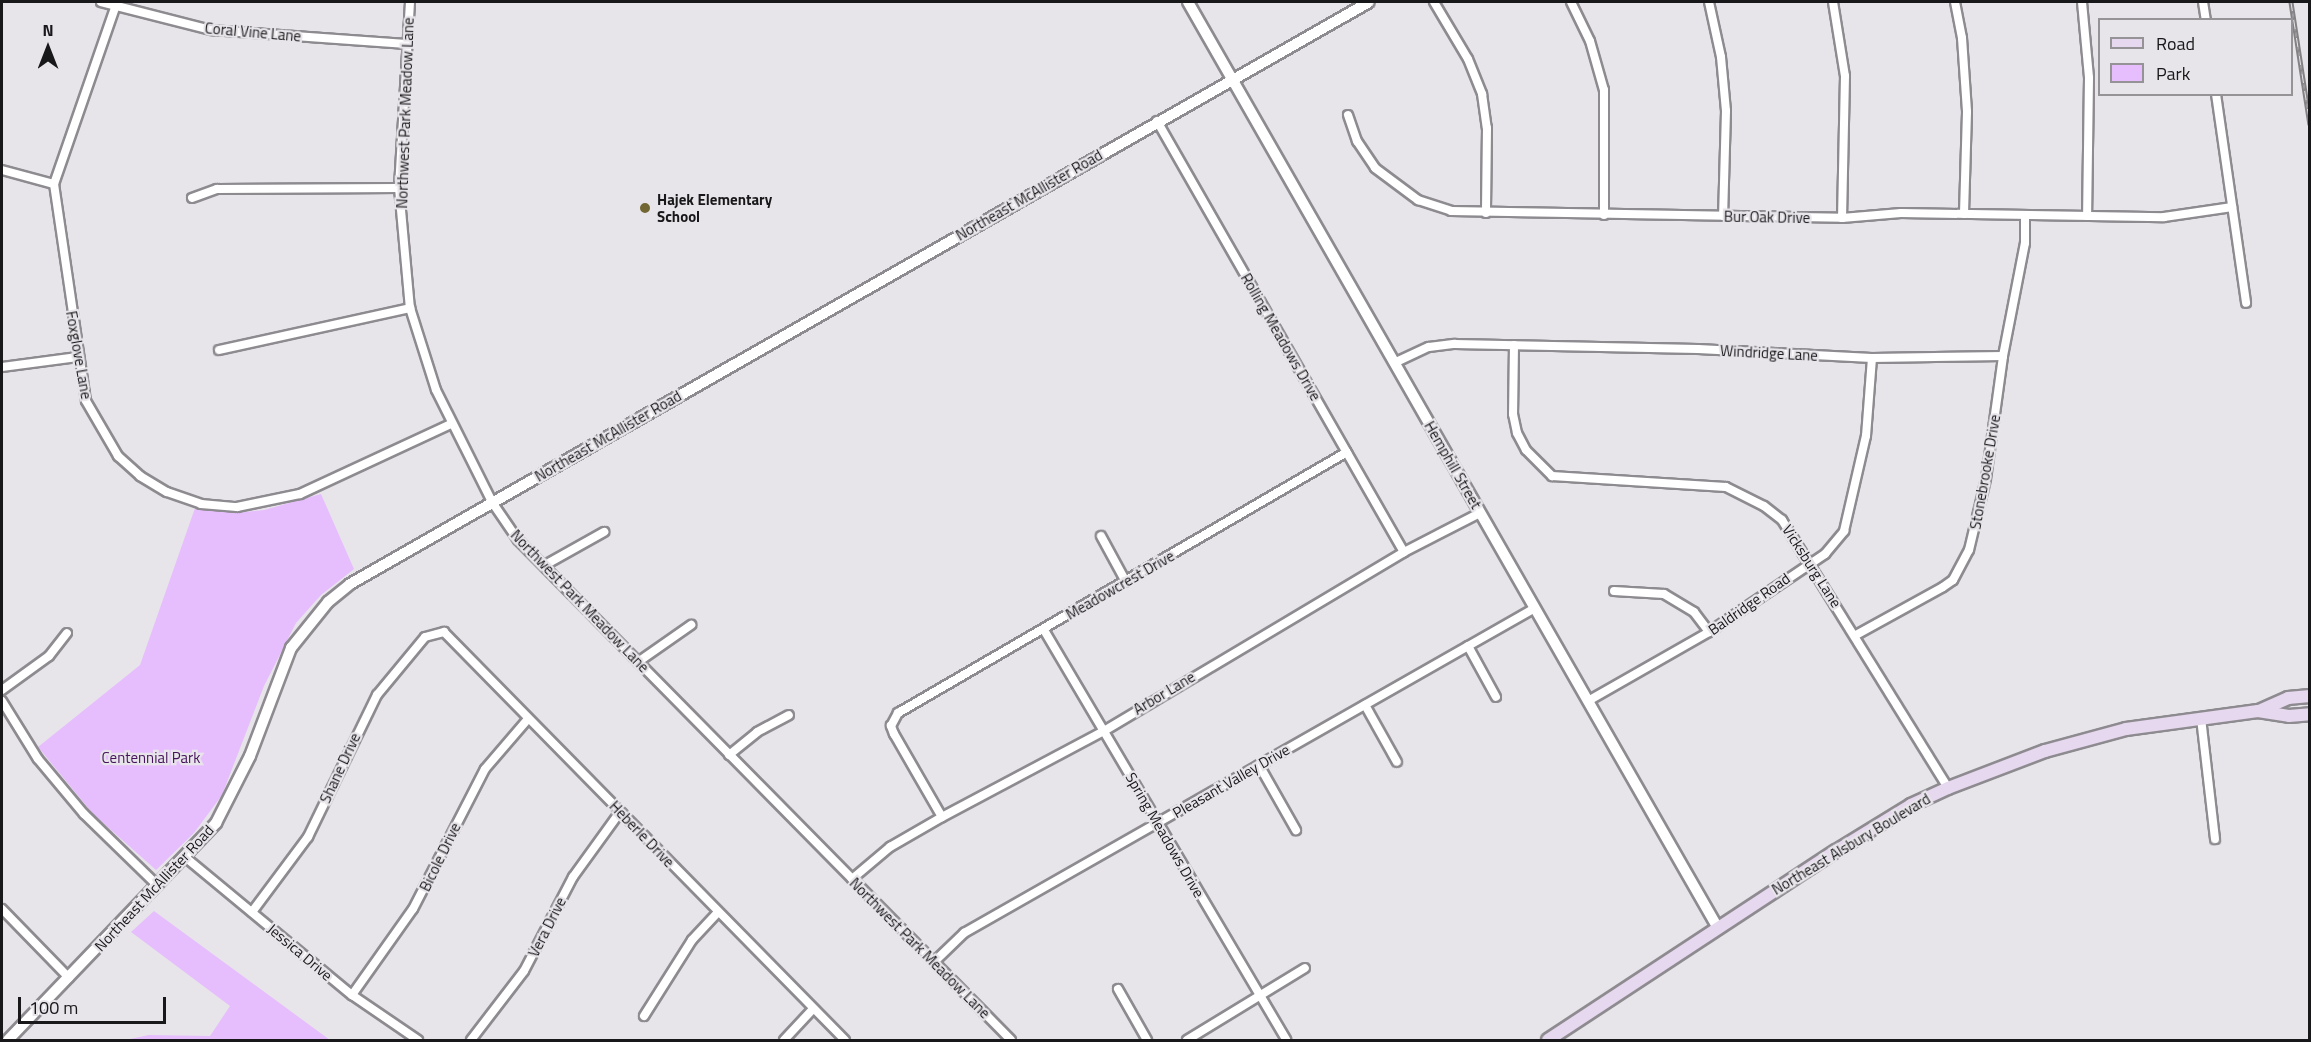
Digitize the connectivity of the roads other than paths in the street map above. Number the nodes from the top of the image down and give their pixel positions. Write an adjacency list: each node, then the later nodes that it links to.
1 (101, 2): 12 (street, Coral Vine Lane)
2 (410, 2): 14 (street, Northwest Park Meadow Lane)
3 (1188, 2): 15 (street, Hemphill Street)
4 (1369, 2): 15 (street, Northeast McAllister Road)
5 (1434, 2): 24 (street)
6 (1571, 2): 26 (street)
7 (1709, 2): 28 (street)
8 (1833, 2): 30 (street)
9 (1955, 2): 25 (street)
10 (2082, 2): 29 (street)
11 (2203, 2): 13 (street)
12 (116, 3): 14 (street, Coral Vine Lane); 20 (street, Foxglove Lane)
13 (2206, 18)
14 (407, 44): 21 (street, Northwest Park Meadow Lane)
15 (1232, 79): 18 (street, Northeast McAllister Road); 38 (street, Hemphill Street)
16 (2216, 96): 23 (street)
17 (1348, 115): 24 (street, Bur Oak Drive)
18 (1157, 122): 41 (street, Rolling Meadows Drive); 42 (street, Northeast McAllister Road)
19 (2, 170): 20 (street)
20 (54, 184): 36 (street, Foxglove Lane)
21 (399, 188): 22 (street); 32 (street, Northwest Park Meadow Lane)
22 (192, 198)
23 (2232, 207): 29 (street, Bur Oak Drive); 31 (street)
24 (1486, 213): 26 (street, Bur Oak Drive)
25 (1964, 214): 27 (street, Bur Oak Drive); 30 (street, Bur Oak Drive)
26 (1604, 215): 28 (street, Bur Oak Drive)
27 (2025, 215): 29 (street, Bur Oak Drive); 35 (street)
28 (1723, 216): 30 (street, Bur Oak Drive)
29 (2086, 216)
30 (1842, 218)
31 (2246, 303)
32 (410, 308): 34 (street); 40 (street, Northwest Park Meadow Lane)
33 (1514, 345): 37 (street, Windridge Lane); 38 (street, Windridge Lane); 47 (street, Vicksburg Lane)
34 (219, 350)
35 (2003, 356): 37 (street, Windridge Lane); 57 (street, Stonebrooke Drive)
36 (77, 357): 39 (street); 40 (street, Foxglove Lane)
37 (1872, 358): 47 (street, Baldridge Road)
38 (1394, 363): 43 (street, Hemphill Street)
39 (2, 367)
40 (451, 424): 42 (street, Northwest Park Meadow Lane)
41 (1347, 452): 46 (street, Rolling Meadows Drive); 49 (street, Meadowcrest Drive)
42 (492, 502): 48 (street, Northwest Park Meadow Lane); 81 (street, Northeast McAllister Road)
43 (1480, 513): 46 (street, Arbor Lane); 51 (street, Hemphill Street)
44 (604, 532): 48 (street)
45 (1101, 536): 49 (street)
46 (1404, 552): 71 (street, Arbor Lane)
47 (1810, 561): 55 (street, Baldridge Road); 57 (street, Vicksburg Lane)
48 (544, 565): 59 (street, Northwest Park Meadow Lane)
49 (1126, 582): 53 (street, Meadowcrest Drive)
50 (1614, 591): 55 (street)
51 (1535, 608): 58 (street, Pleasant Valley Drive); 64 (street, Hemphill Street)
52 (691, 625): 59 (street)
53 (1044, 630): 71 (street, Spring Meadows Drive); 77 (street, Meadowcrest Drive)
54 (437, 632): 70 (street, Heberle Drive); 85 (street, Shane Drive)
55 (1709, 632): 64 (street, Baldridge Road)
56 (68, 633): 60 (street)
57 (1856, 635): 75 (street, Vicksburg Lane)
58 (1468, 646): 62 (street); 65 (street, Pleasant Valley Drive)
59 (638, 662): 72 (street, Northwest Park Meadow Lane)
60 (2, 690)
61 (2310, 696): 66 (main road, Northeast Alsbury Boulevard)
62 (1496, 697)
63 (2, 701): 83 (street)
64 (1588, 701): 87 (street, Hemphill Street)
65 (1365, 705): 73 (street); 74 (street, Pleasant Valley Drive)
66 (2258, 711): 67 (main road, Northeast Alsbury Boulevard); 69 (main road, Northeast Alsbury Boulevard)
67 (2310, 714)
68 (789, 716): 72 (street)
69 (2201, 718): 75 (main road, Northeast Alsbury Boulevard); 80 (street)
70 (528, 719): 76 (street, Heberle Drive); 92 (street, Bicole Drive)
71 (1104, 731): 77 (street, Arbor Lane); 78 (street, Spring Meadows Drive)
72 (729, 754): 82 (street, Northwest Park Meadow Lane)
73 (1397, 762)
74 (1259, 765): 78 (street, Pleasant Valley Drive); 79 (street)
75 (1948, 788): 87 (main road, Northeast Alsbury Boulevard)
76 (620, 812): 86 (street, Heberle Drive); 98 (street, Vera Drive)
77 (942, 817): 82 (street, Arbor Lane)
78 (1158, 823): 88 (street, Pleasant Valley Drive); 93 (street, Spring Meadows Drive)
79 (1296, 830)
80 (2215, 839)
81 (185, 857): 83 (street, Northeast McAllister Road); 85 (street, Jessica Drive)
82 (852, 879): 88 (street, Northwest Park Meadow Lane)
83 (157, 885): 90 (street, Northeast McAllister Road)
84 (2, 909): 90 (street)
85 (252, 912): 92 (street, Jessica Drive)
86 (718, 912): 94 (street, Heberle Drive); 95 (street)
87 (1718, 928): 105 (main road, Northeast Alsbury Boulevard)
88 (934, 962): 101 (street, Northwest Park Meadow Lane)
89 (1305, 968): 93 (street)
90 (69, 978): 96 (street, Northeast McAllister Road)
91 (1118, 989): 102 (street)
92 (352, 995): 97 (street, Jessica Drive)
93 (1259, 995): 103 (street); 104 (street, Spring Meadows Drive)
94 (813, 1009): 99 (street); 100 (street, Heberle Drive)
95 (644, 1016)
96 (8, 1041)
97 (418, 1041)
98 (471, 1041)
99 (783, 1041)
100 (845, 1041)
101 (1011, 1041)
102 (1147, 1041)
103 (1187, 1041)
104 (1286, 1041)
105 (1548, 1041)

